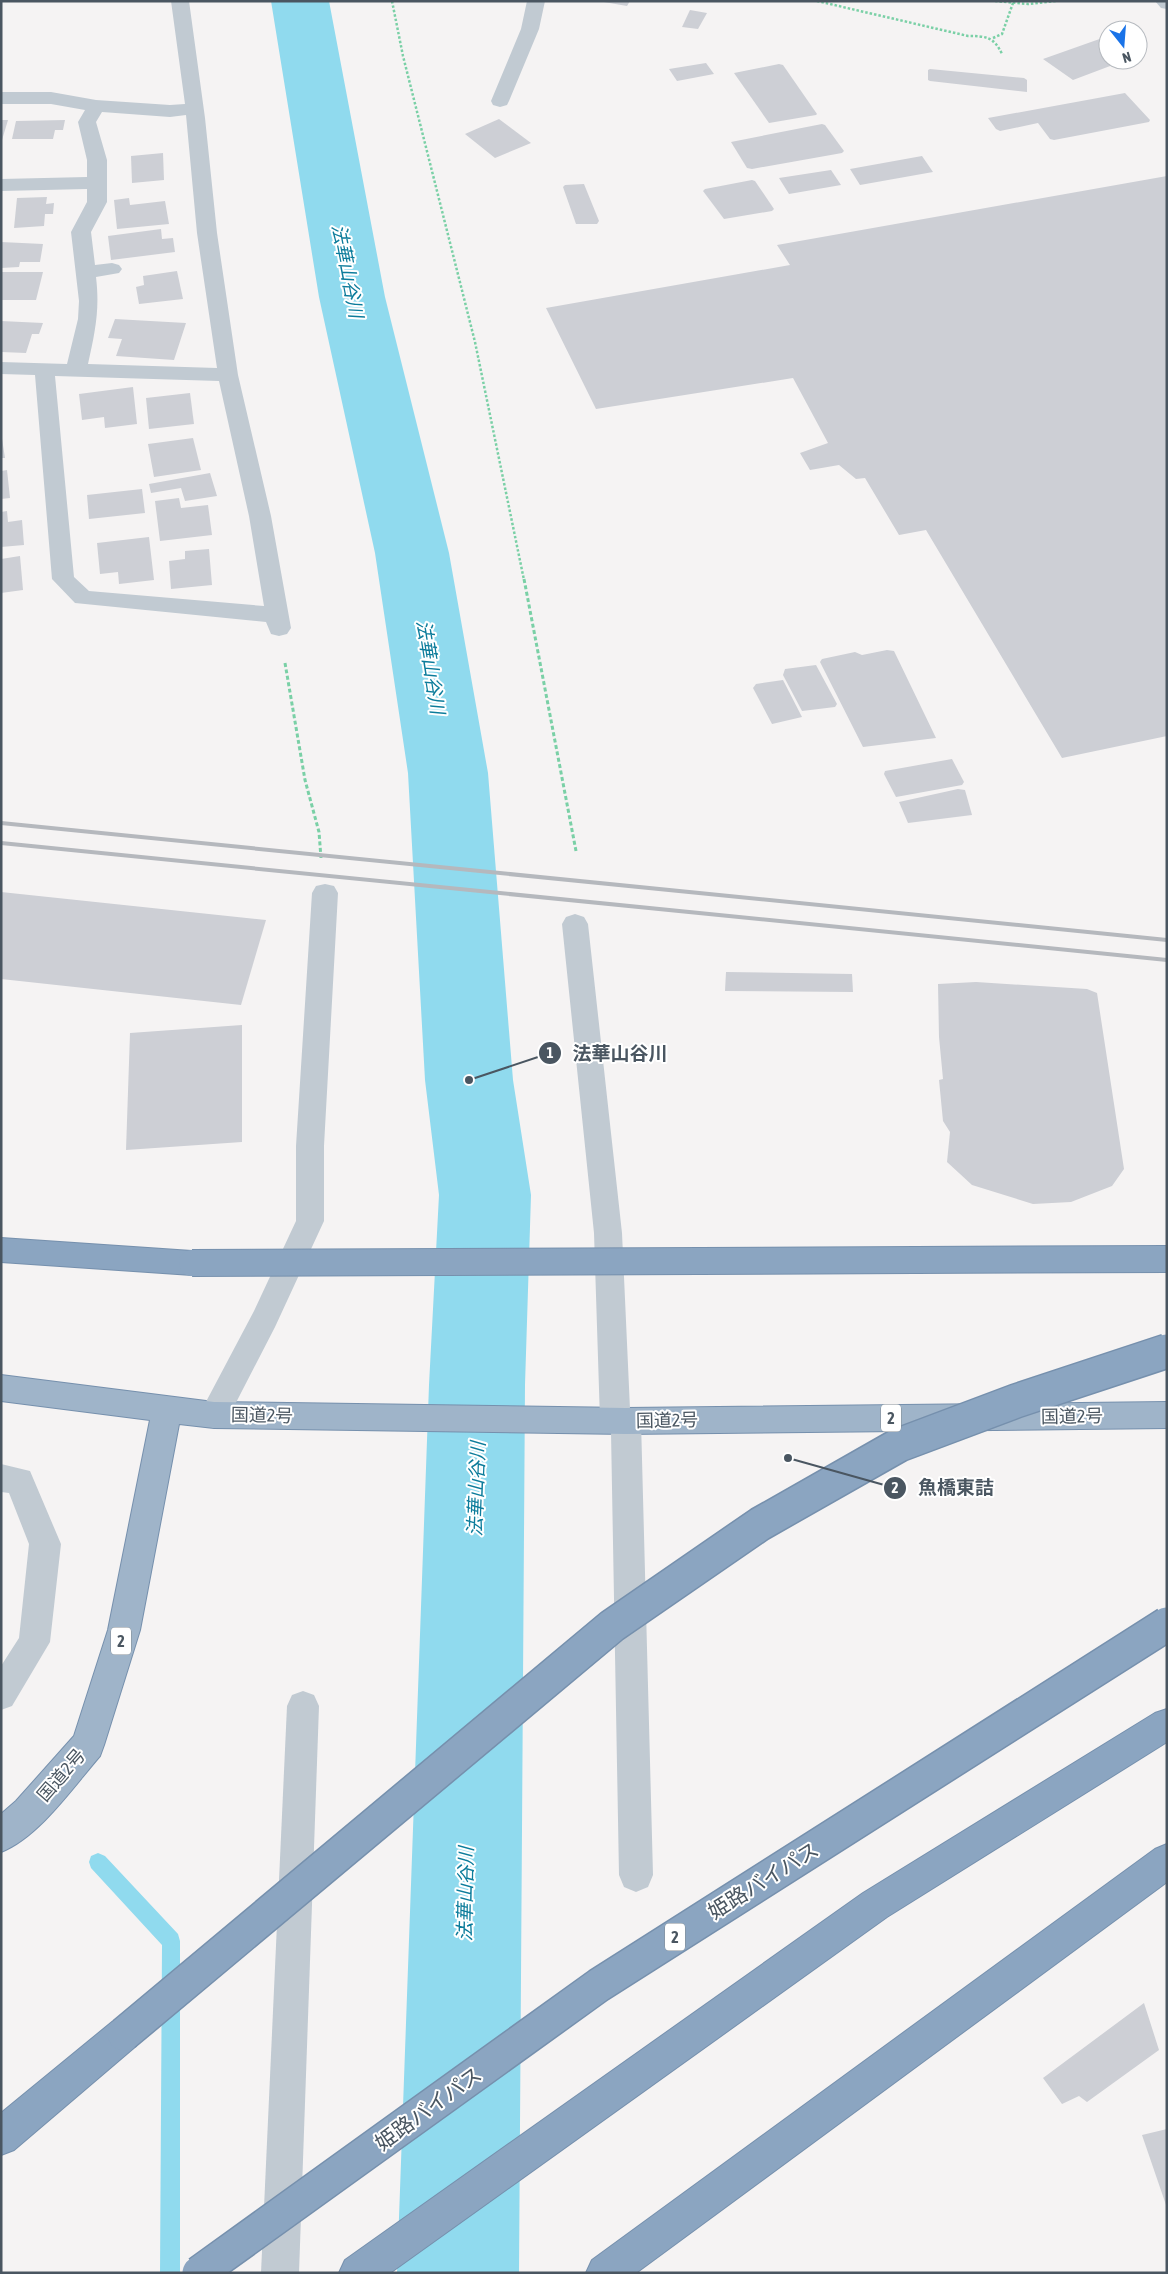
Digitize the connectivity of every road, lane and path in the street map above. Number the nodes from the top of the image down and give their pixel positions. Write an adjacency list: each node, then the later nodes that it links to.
1 (180, 1): 15 (street)
2 (392, 1): 25 (path)
3 (536, 1): 13 (street)
4 (816, 1): 10 (path)
5 (995, 1): 8 (path)
6 (1056, 1): 8 (path)
7 (1164, 1): 9 (street)
8 (1013, 2): 10 (path)
9 (1167, 4)
10 (993, 38): 11 (path)
11 (1002, 54)
12 (1, 98): 14 (street)
13 (500, 101)
14 (96, 106): 15 (street); 16 (street)
15 (194, 108): 23 (street)
16 (97, 183): 17 (street); 19 (street)
17 (1, 185)
18 (112, 269): 19 (street)
19 (86, 272): 22 (street)
20 (1, 368): 21 (street)
21 (45, 370): 22 (street); 24 (street)
22 (76, 371): 23 (street)
23 (228, 375): 24 (street)
24 (278, 621): 26 (path)
25 (576, 851)
26 (325, 893): 33 (street)
27 (576, 924): 35 (street)
28 (1, 1250): 29 (highway, bridge)
29 (1167, 1259)
30 (1167, 1350): 44 (highway, bridge)
31 (1, 1388): 32 (highway, 国道2号 / 2)
32 (166, 1410): 33 (highway, 国道2号 / 2); 41 (highway, 国道2号 / 2)
33 (214, 1415): 35 (highway, 国道2号 / 2)
34 (1167, 1415): 35 (highway, 国道2号 / 2)
35 (621, 1420): 43 (street)
36 (1, 1478): 38 (street)
37 (1167, 1624): 45 (highway, 姫路バイパス / 2, bridge)
38 (1, 1695)
39 (303, 1706): 46 (street)
40 (1167, 1724): 47 (highway)
41 (1, 1836)
42 (1167, 1860): 48 (highway)
43 (636, 1875)
44 (1, 2137)
45 (199, 2273)
46 (280, 2273)
47 (358, 2273)
48 (604, 2273)

